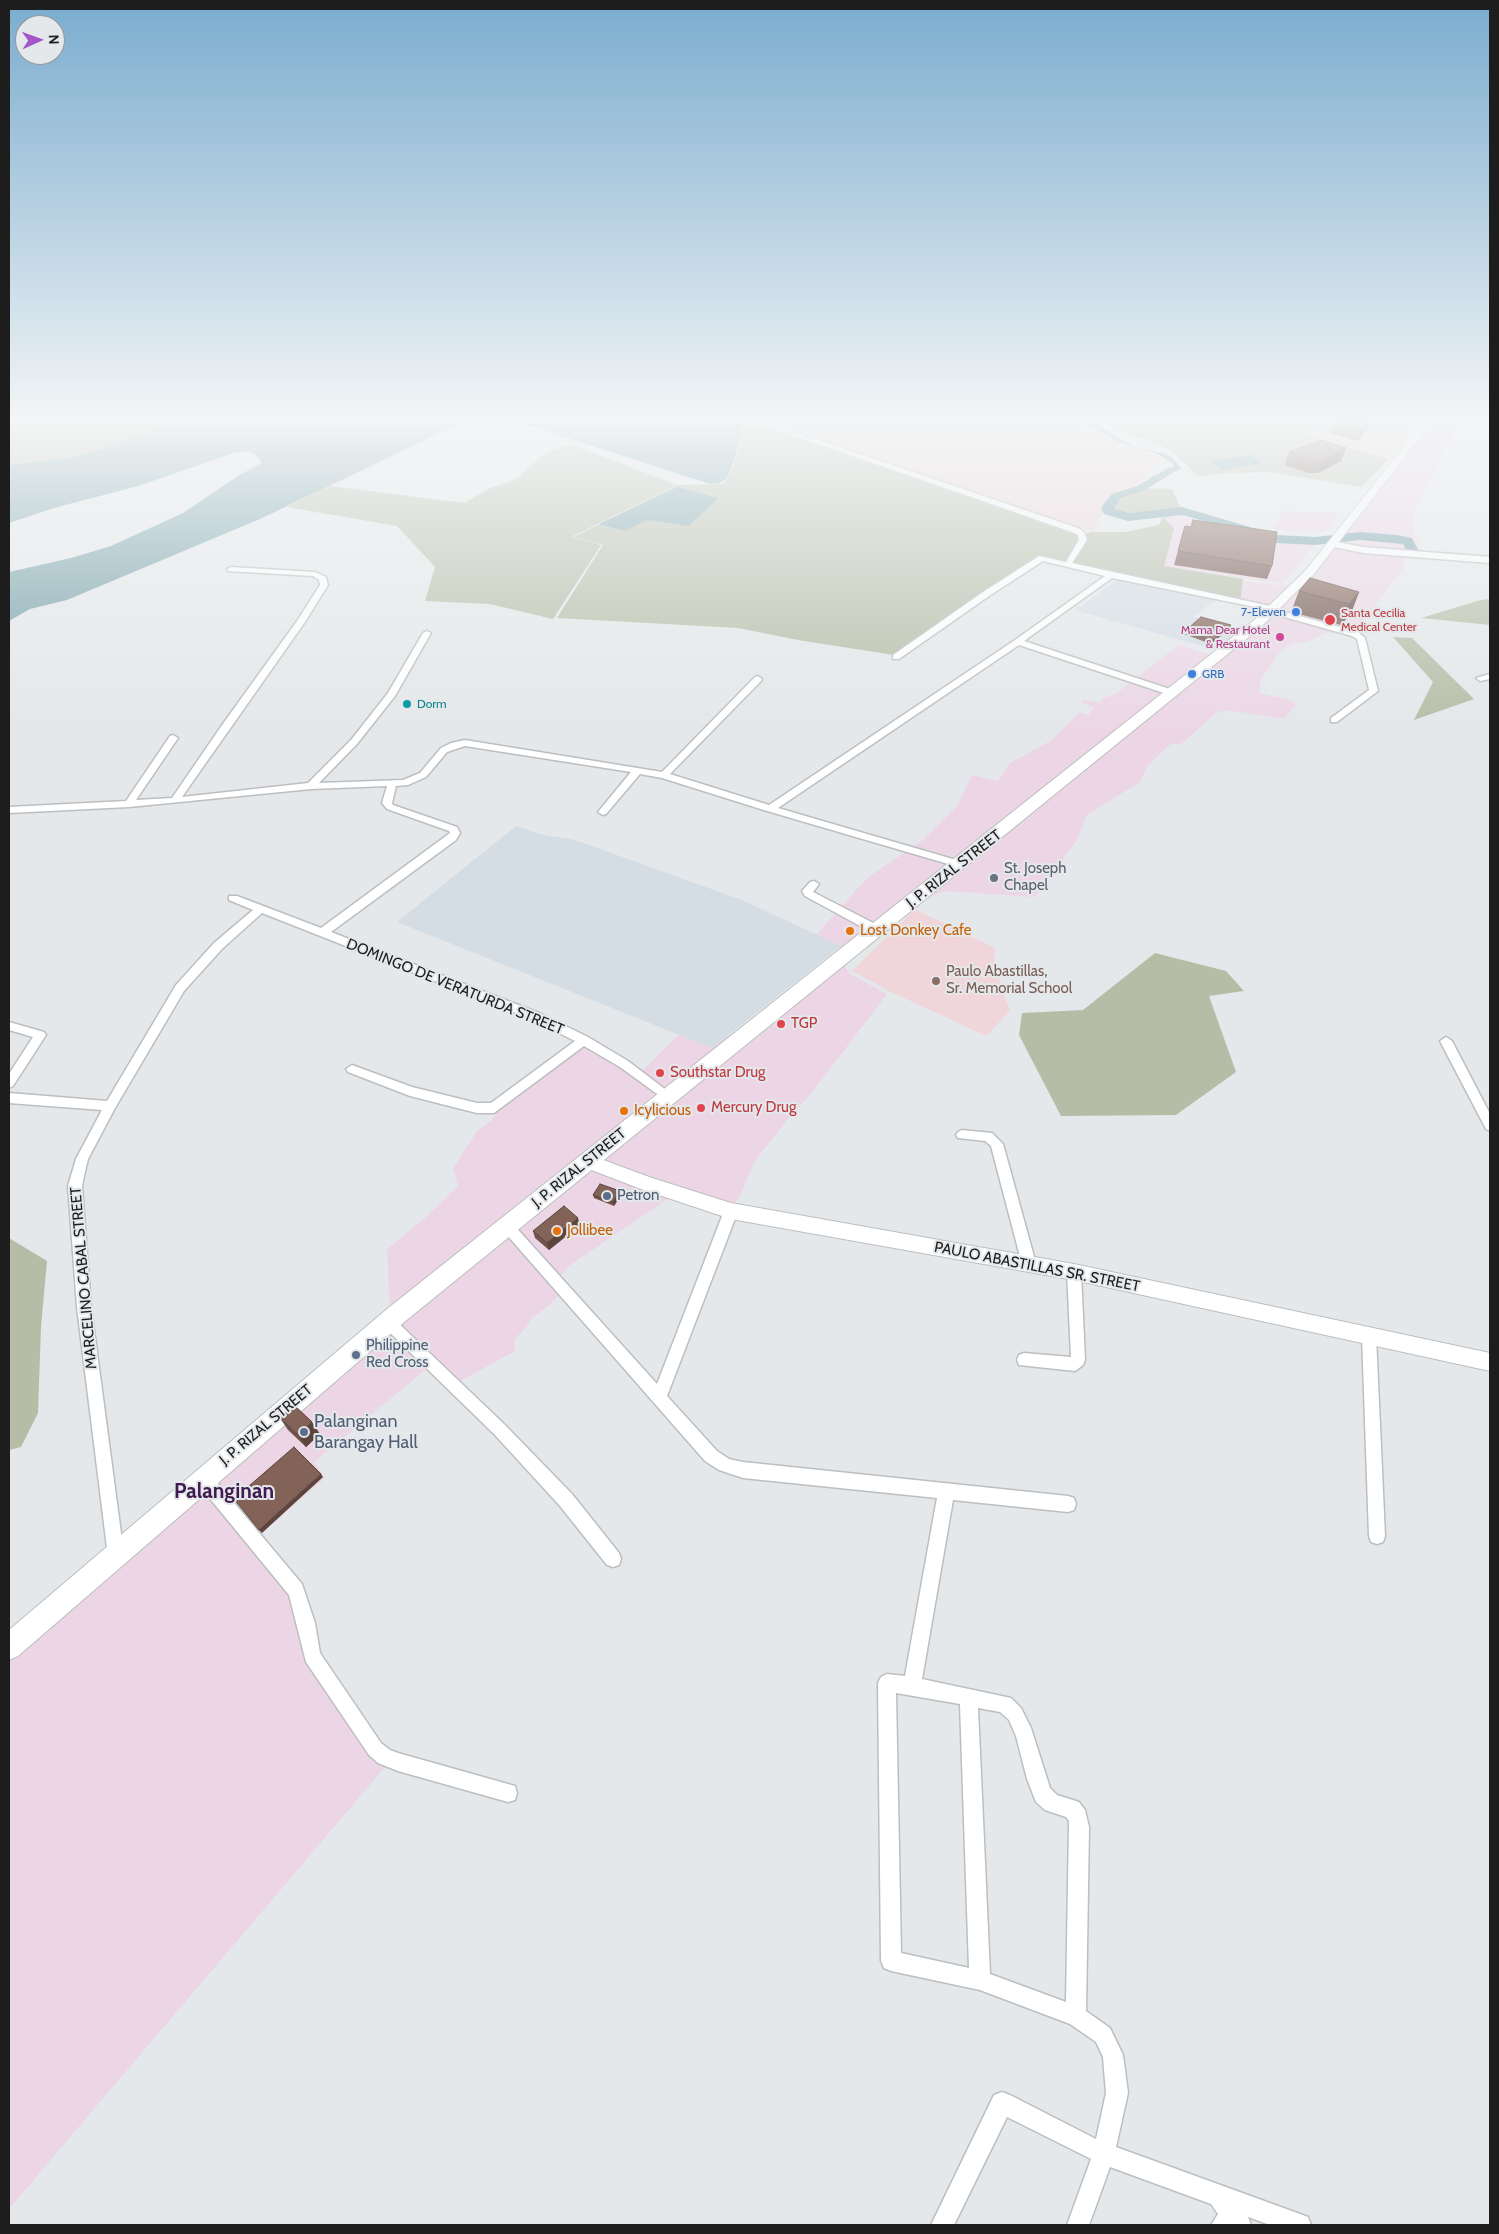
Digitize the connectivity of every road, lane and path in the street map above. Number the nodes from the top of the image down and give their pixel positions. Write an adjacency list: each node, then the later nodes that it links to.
1 (1064, 526): 5 (street)
2 (1345, 526): 3 (main road, J. P. RIZAL STREET)
3 (1335, 541): 4 (street); 8 (main road, J. P. RIZAL STREET)
4 (1490, 560)
5 (1068, 564): 7 (street); 11 (street)
6 (231, 569): 22 (street)
7 (1111, 575): 8 (street); 10 (street)
8 (1274, 610): 15 (main road, J. P. RIZAL STREET); 16 (street)
9 (427, 633): 21 (street)
10 (1018, 642): 15 (street); 24 (street)
11 (896, 656)
12 (1490, 677): 13 (street)
13 (1480, 678)
14 (758, 679): 19 (street)
15 (1173, 693): 27 (main road, J. P. RIZAL STREET)
16 (1334, 720)
17 (173, 738): 23 (street)
18 (638, 770): 19 (street); 20 (street); 26 (street)
19 (664, 774): 24 (street)
20 (392, 784): 21 (street); 32 (street)
21 (311, 786): 22 (street)
22 (175, 800): 23 (street)
23 (129, 804): 25 (street)
24 (770, 808): 27 (street)
25 (9, 810)
26 (603, 812)
27 (958, 864): 31 (main road, J. P. RIZAL STREET)
28 (814, 884): 31 (street)
29 (232, 898): 30 (street, DOMINGO DE VERATURDA STREET)
30 (261, 909): 32 (street, DOMINGO DE VERATURDA STREET); 40 (street, MARCELINO CABAL STREET)
31 (877, 930): 38 (main road, J. P. RIZAL STREET)
32 (322, 933): 34 (street, DOMINGO DE VERATURDA STREET)
33 (9, 1026): 37 (street)
34 (584, 1040): 36 (street); 38 (street, DOMINGO DE VERATURDA STREET)
35 (1446, 1041): 41 (street)
36 (352, 1069)
37 (9, 1083)
38 (668, 1096): 43 (main road, J. P. RIZAL STREET)
39 (9, 1098): 40 (street)
40 (110, 1106): 57 (street, MARCELINO CABAL STREET)
41 (1490, 1126)
42 (962, 1135): 46 (street)
43 (587, 1161): 44 (main road, PAULO ABASTILLAS SR. STREET); 45 (main road, J. P. RIZAL STREET)
44 (731, 1212): 46 (main road, PAULO ABASTILLAS SR. STREET); 52 (street)
45 (507, 1227): 48 (main road, J. P. RIZAL STREET); 52 (street)
46 (1029, 1264): 47 (main road, PAULO ABASTILLAS SR. STREET)
47 (1074, 1272): 49 (main road, PAULO ABASTILLAS SR. STREET); 50 (street)
48 (388, 1322): 53 (main road, J. P. RIZAL STREET); 58 (street)
49 (1369, 1336): 51 (main road, PAULO ABASTILLAS SR. STREET); 56 (street)
50 (1024, 1360)
51 (1490, 1362)
52 (659, 1398): 54 (street)
53 (204, 1479): 57 (main road, J. P. RIZAL STREET); 62 (street)
54 (946, 1492): 55 (street); 60 (street)
55 (1068, 1504)
56 (1377, 1536)
57 (116, 1556): 59 (main road, J. P. RIZAL STREET)
58 (613, 1559)
59 (9, 1647)
60 (912, 1686): 61 (street); 63 (street)
61 (969, 1698): 63 (street); 64 (street)
62 (508, 1793)
63 (980, 1980): 64 (street)
64 (1076, 2016): 65 (street)
65 (1104, 2154): 66 (street); 67 (street); 68 (street)
66 (1229, 2216): 69 (street)
67 (942, 2225)
68 (1078, 2225)
69 (1300, 2225)

